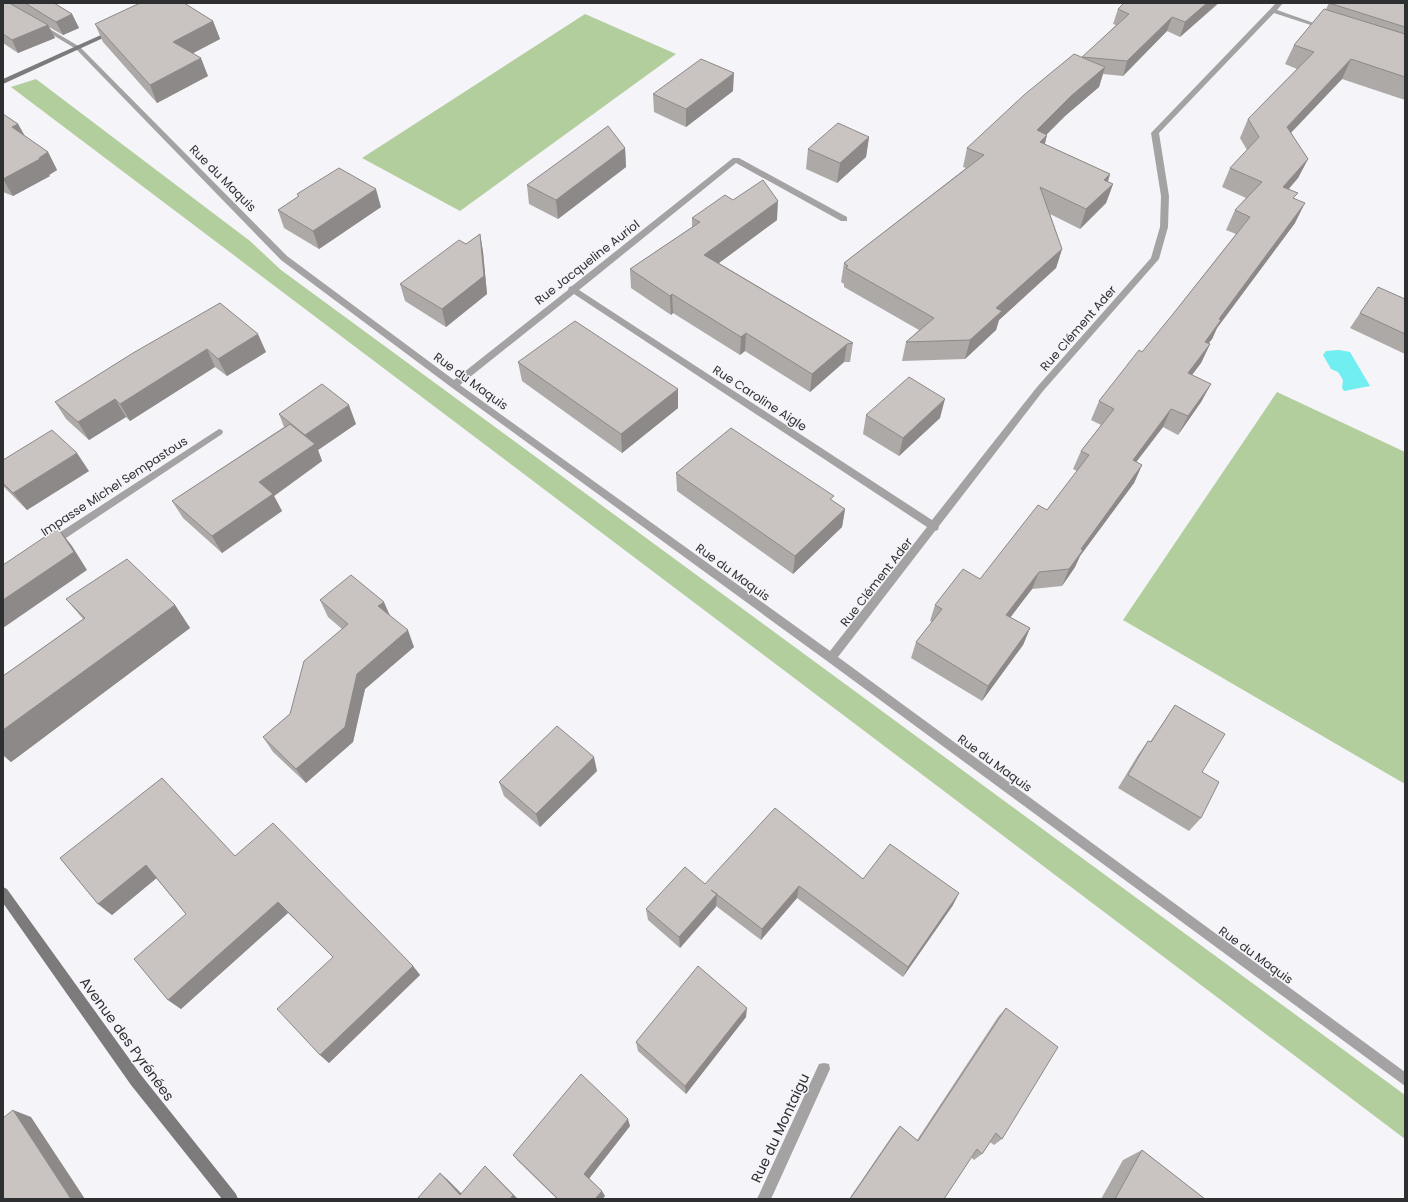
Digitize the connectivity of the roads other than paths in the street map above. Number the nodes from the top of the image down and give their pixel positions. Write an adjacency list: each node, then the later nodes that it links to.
1 (1280, 3): 2 (street, Rue Clément Ader)
2 (1272, 10): 5 (street); 12 (street, Rue Clément Ader)
3 (37, 24): 6 (street, Rue du Maquis)
4 (118, 29): 6 (street)
5 (1331, 30)
6 (78, 48): 7 (street); 10 (street, Rue du Maquis)
7 (3, 82)
8 (844, 219): 9 (street, Rue Jacqueline Auriol)
9 (572, 289): 10 (street, Rue Jacqueline Auriol); 12 (street, Rue Caroline Aigle)
10 (454, 385): 14 (street, Rue du Maquis)
11 (219, 432): 13 (street, Impasse Michel Sempastous)
12 (935, 527): 14 (street, Rue Clément Ader)
13 (42, 549)
14 (831, 658): 17 (street, Rue du Maquis)
15 (3, 893): 18 (street, Avenue des Pyrénées)
16 (824, 1069): 19 (street, Rue du Montaigu)
17 (1405, 1080)
18 (231, 1199)
19 (764, 1199)

